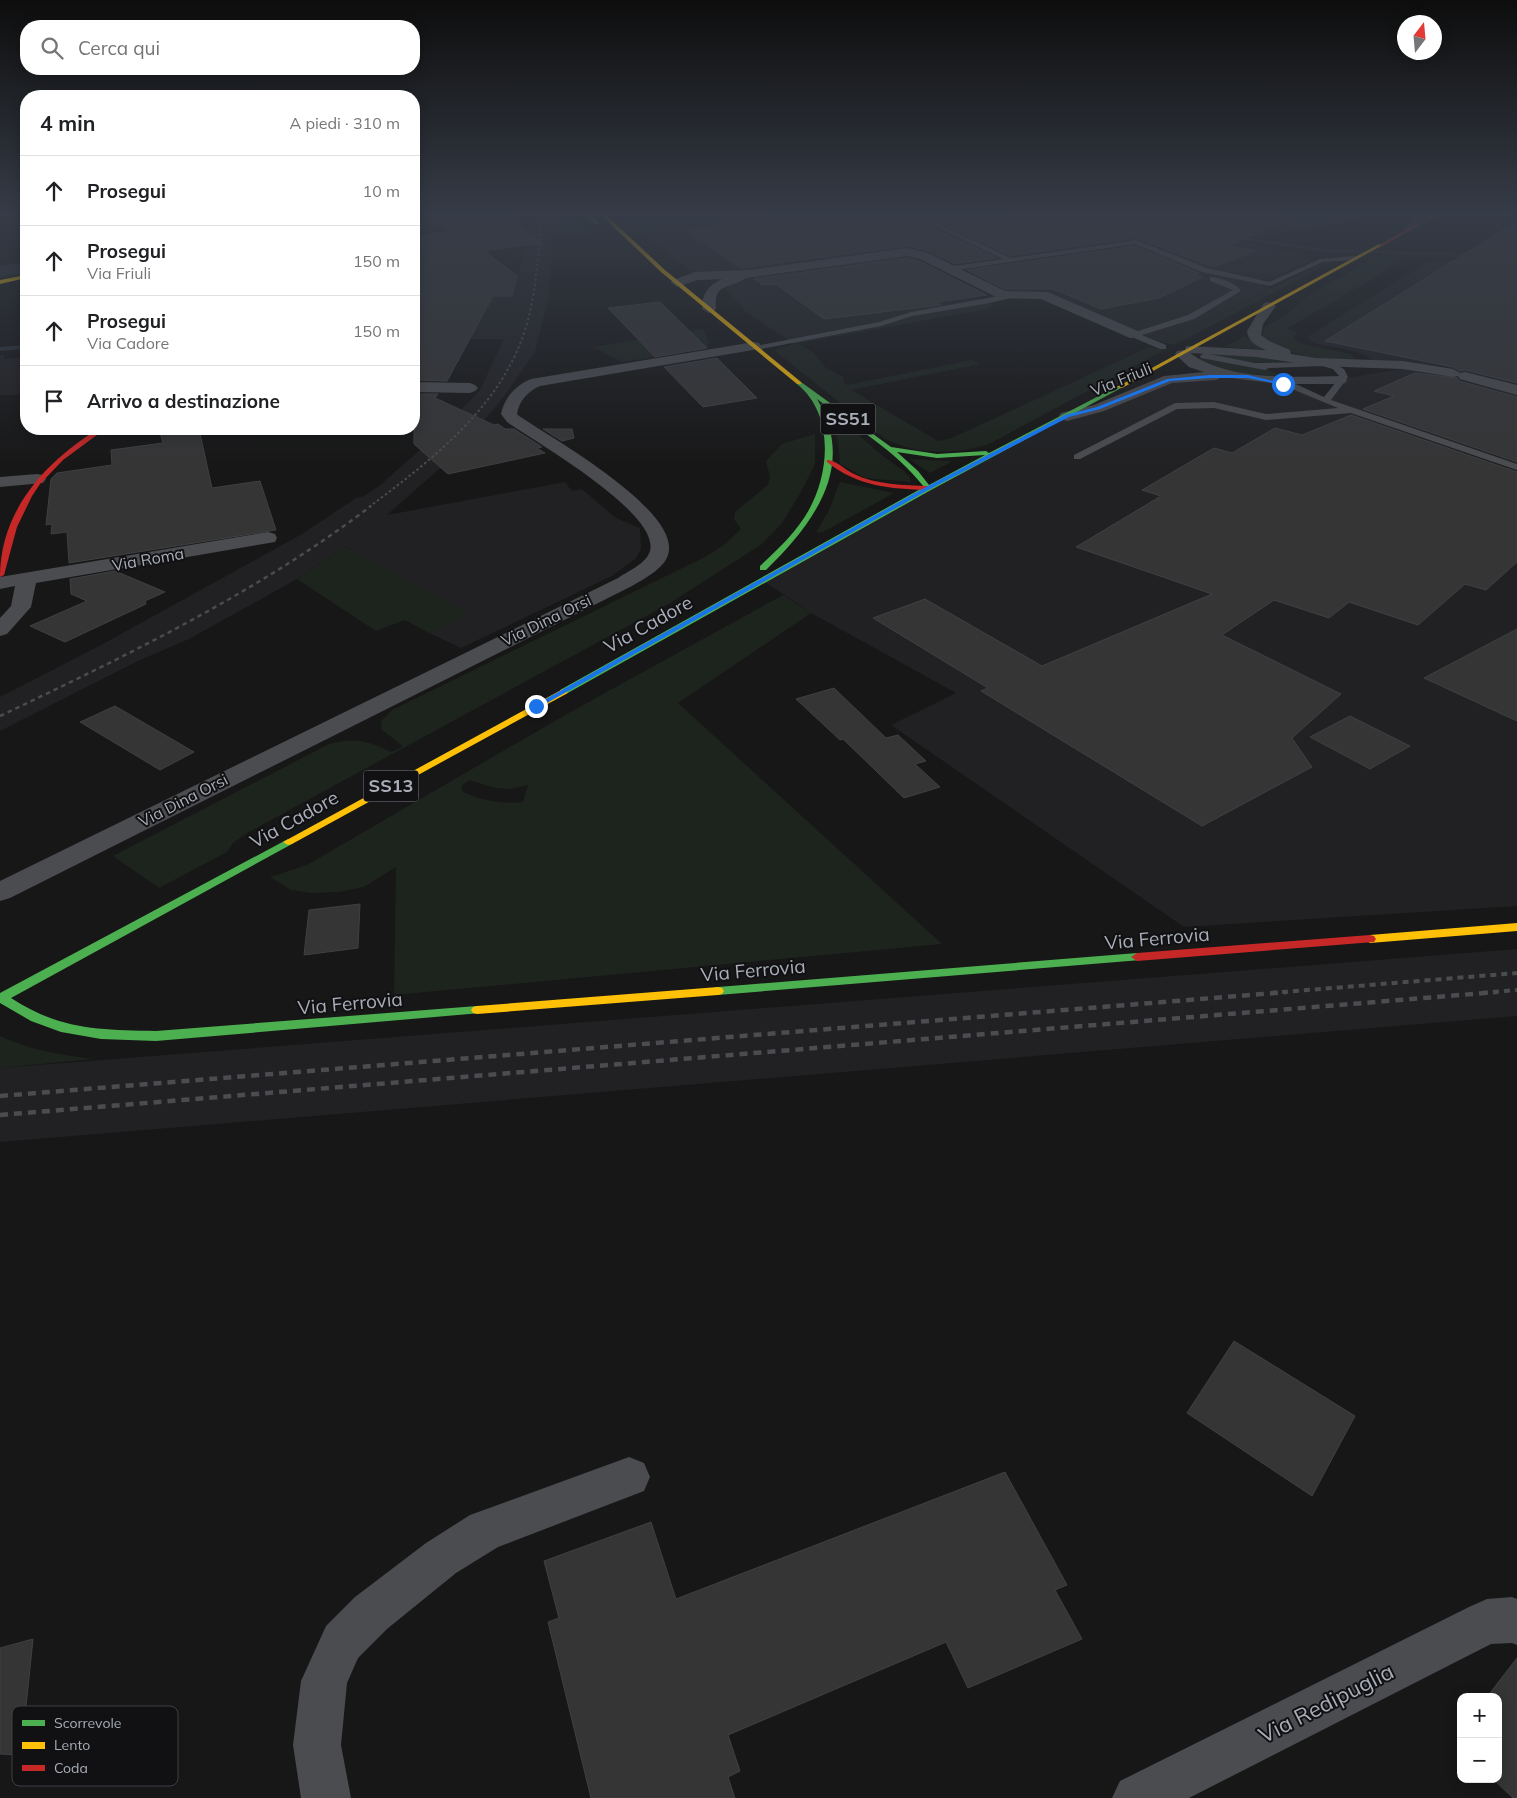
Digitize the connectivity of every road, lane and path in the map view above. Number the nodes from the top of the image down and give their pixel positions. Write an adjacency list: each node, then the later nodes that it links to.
1 (695, 298): 8 (main road, Via Cadore / SS51)
2 (709, 298): 8 (street)
3 (1001, 298): 10 (lane)
4 (1050, 298): 9 (street)
5 (1225, 298): 9 (lane)
6 (1284, 298): 7 (main road, Via Friuli / SS13)
7 (1269, 306): 12 (main road, Via Friuli / SS13); 14 (street, Via Friuli)
8 (709, 309): 10 (main road, Via Cadore / SS51)
9 (1135, 335): 11 (lane)
10 (755, 347): 22 (main road, Via Cadore / SS51); 43 (street, Via Dina Orsi)
11 (1164, 347)
12 (1187, 351): 14 (street, Via Friuli); 16 (street, Via Friuli); 26 (main road, Via Friuli / SS13)
13 (1204, 356): 16 (lane)
14 (1308, 363): 15 (street, Via Friuli); 16 (lane); 17 (lane); 18 (lane)
15 (1433, 369): 18 (street, Via Friuli); 21 (street, Via Friuli)
16 (1251, 371): 17 (street, Via Friuli); 23 (lane); 26 (street, Via Friuli)
17 (1295, 377): 18 (street, Via Friuli); 23 (lane)
18 (1342, 379): 24 (lane)
19 (420, 387): 20 (street)
20 (470, 388)
21 (1517, 390)
22 (809, 391): 28 (main road, Via Cadore / SS51); 31 (main road, Via Cadore / SS51)
23 (1306, 392): 24 (lane)
24 (1325, 401): 25 (lane)
25 (1353, 410): 30 (lane); 32 (lane)
26 (1067, 416): 29 (main road, Via Friuli / SS13)
27 (92, 435): 33 (main road)
28 (888, 448): 29 (main road, Via Cadore / SS51); 35 (main road, Via Cadore / SS51)
29 (1003, 450): 35 (main road, Via Friuli / SS13)
30 (1077, 457)
31 (829, 461): 35 (main road, SS51); 41 (main road, Via Cadore / SS51)
32 (1517, 467)
33 (37, 479): 34 (street); 36 (main road)
34 (0, 482)
35 (928, 488): 41 (main road, Via Cadore / SS13)
36 (7, 527): 38 (main road)
37 (268, 538): 39 (street, Via Roma)
38 (0, 575)
39 (27, 579): 40 (street, Via Roma); 42 (street)
40 (0, 583)
41 (735, 595): 45 (main road, Via Cadore / SS13)
42 (0, 630)
43 (0, 892)
44 (1517, 927): 45 (main road, Via Ferrovia)
45 (0, 998)
46 (629, 1477): 48 (street)
47 (1517, 1622): 49 (street, Via Redipuglia)
48 (326, 1798)
49 (1138, 1798)

